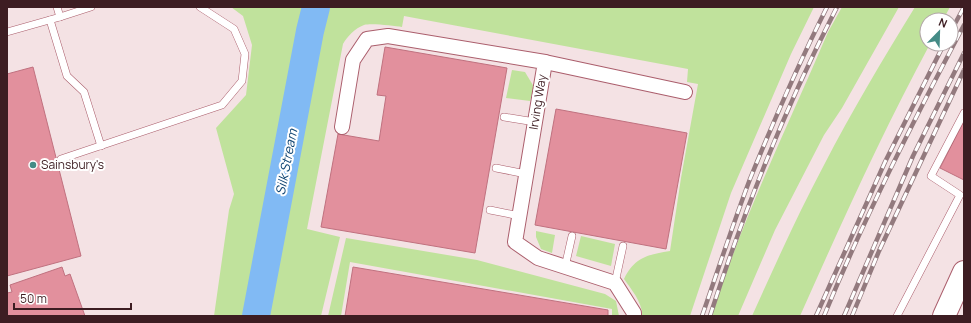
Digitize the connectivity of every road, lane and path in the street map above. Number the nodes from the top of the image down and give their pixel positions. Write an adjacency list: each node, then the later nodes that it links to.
1 (57, 7): 4 (lane)
2 (91, 7): 4 (lane)
3 (200, 7): 13 (lane)
4 (60, 17): 5 (lane)
5 (50, 20): 6 (lane); 13 (lane)
6 (7, 32)
7 (545, 62): 8 (street); 11 (street, Irving Way); 12 (street, Irving Way)
8 (686, 92)
9 (964, 113): 25 (lane)
10 (504, 117): 11 (lane)
11 (535, 122): 16 (street, Irving Way)
12 (342, 127)
13 (101, 146): 14 (lane)
14 (61, 159)
15 (496, 168): 16 (lane)
16 (526, 174): 18 (street, Irving Way)
17 (490, 210): 18 (lane)
18 (520, 216): 21 (street, Irving Way)
19 (572, 236): 21 (lane)
20 (623, 246): 23 (lane)
21 (565, 267): 23 (street, Irving Way)
22 (964, 272): 26 (highway)
23 (615, 283): 24 (street)
24 (634, 316)
25 (897, 316)
26 (944, 316)

